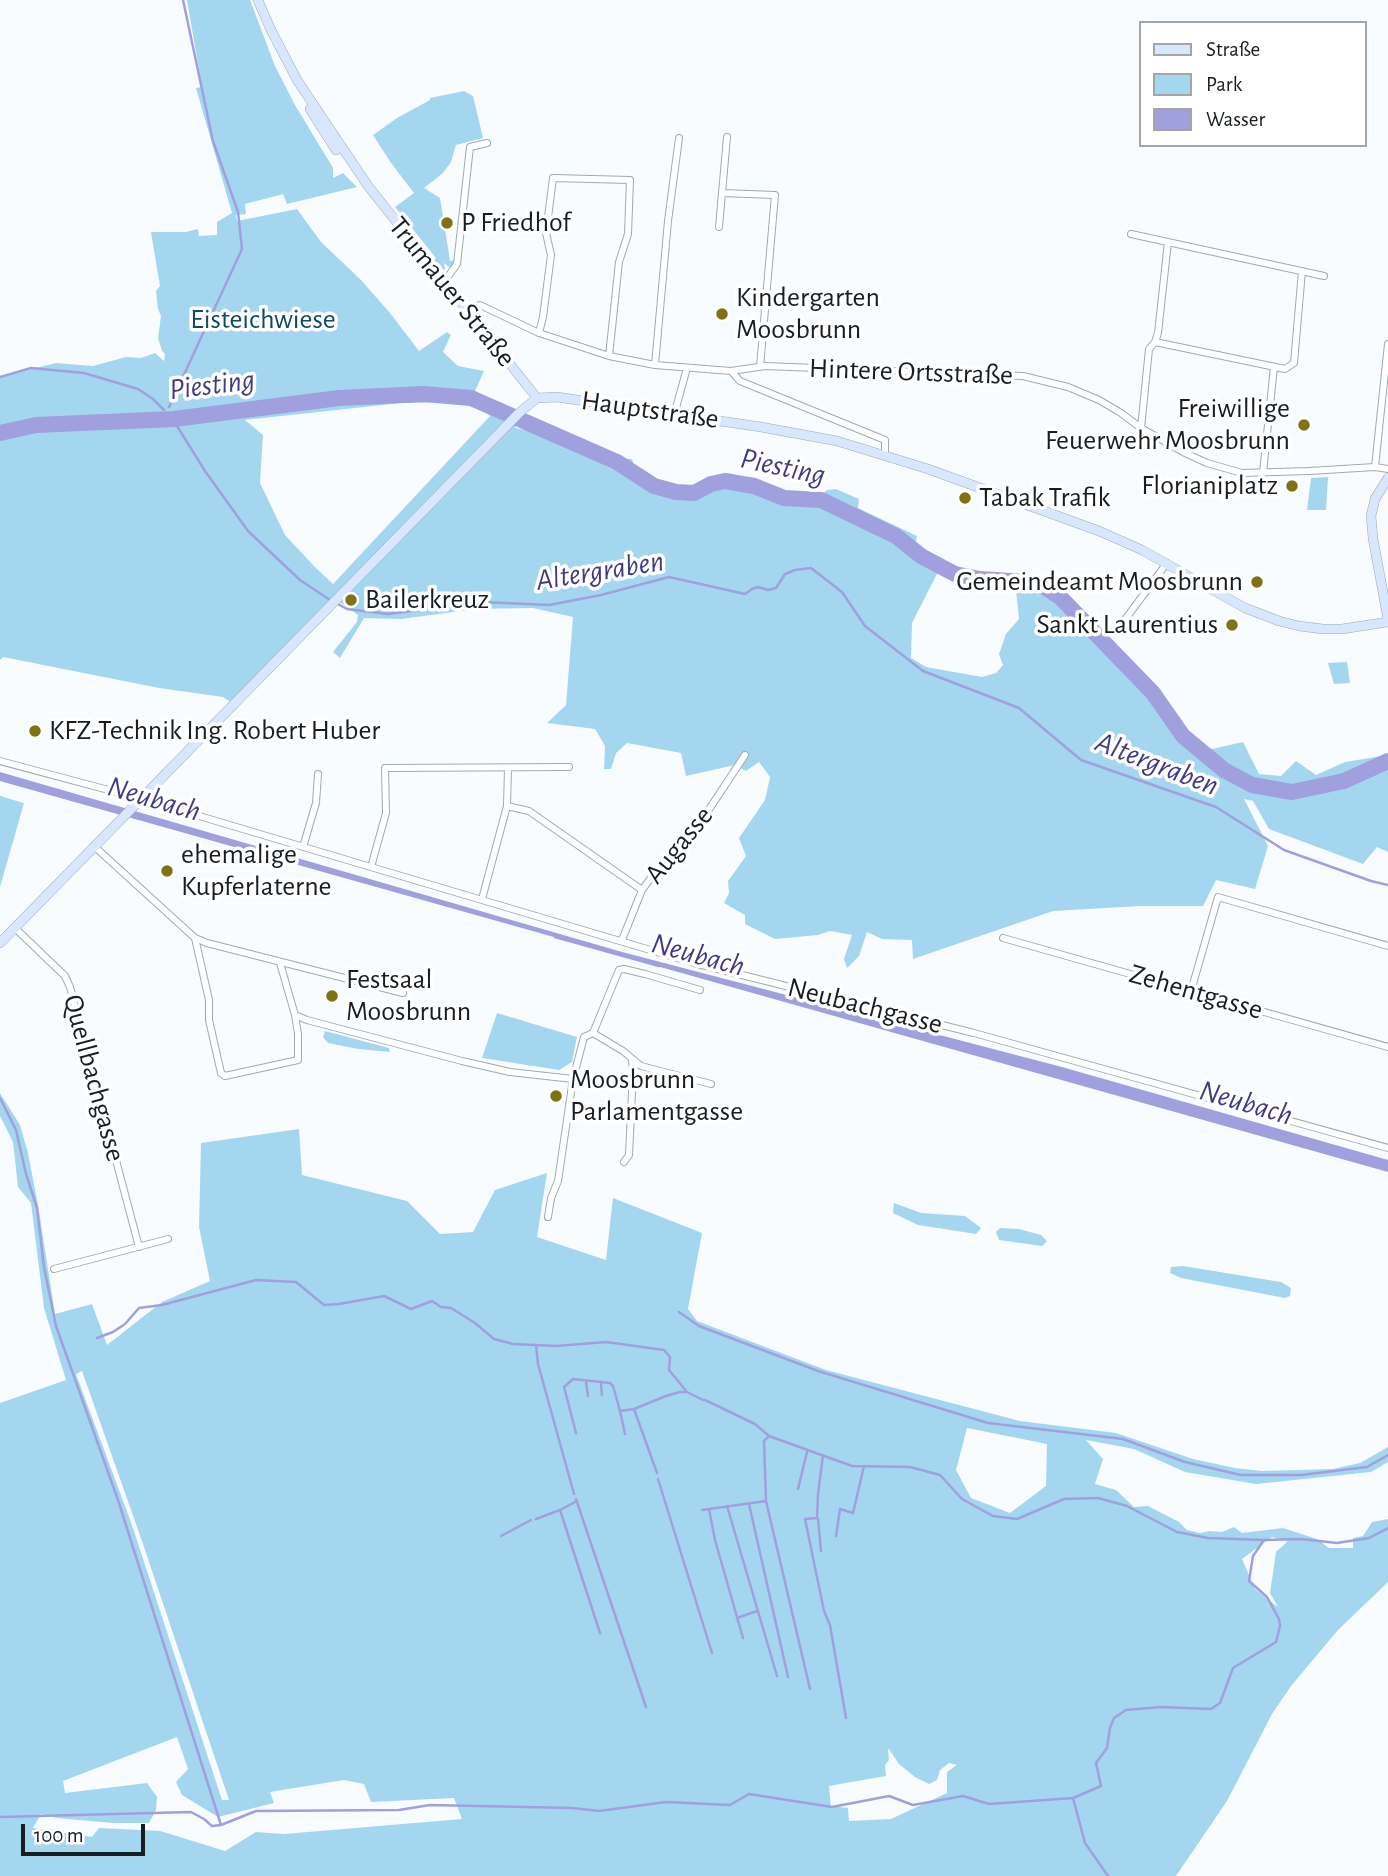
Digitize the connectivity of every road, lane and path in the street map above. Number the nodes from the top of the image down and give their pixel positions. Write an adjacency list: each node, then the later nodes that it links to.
1 (258, 0): 11 (main road, Trumauer Straße)
2 (727, 136): 5 (street)
3 (679, 138): 17 (street)
4 (487, 143): 11 (street)
5 (722, 193): 6 (street); 18 (street)
6 (719, 227)
7 (1130, 234): 8 (street)
8 (1168, 242): 9 (street); 14 (street)
9 (1302, 271): 10 (street); 19 (street)
10 (1324, 276)
11 (444, 282): 12 (main road, Trumauer Straße)
12 (467, 310): 13 (street, Hintere Ortsstraße); 22 (main road, Trumauer Straße)
13 (538, 333): 16 (street, Hintere Ortsstraße); 16 (street)
14 (1155, 342): 19 (street); 24 (street)
15 (1388, 344): 26 (street)
16 (609, 356): 17 (street, Hintere Ortsstraße)
17 (654, 365): 20 (street, Hintere Ortsstraße)
18 (760, 367): 21 (street, Hintere Ortsstraße); 24 (street, Hintere Ortsstraße)
19 (1274, 367): 28 (street)
20 (687, 368): 21 (street, Hintere Ortsstraße); 23 (street)
21 (731, 371): 25 (street, Hauptstraße)
22 (537, 398): 23 (main road, Hauptstraße); 38 (main road)
23 (674, 415): 25 (main road, Hauptstraße)
24 (1141, 428): 28 (street, Hintere Ortsstraße)
25 (885, 456): 30 (main road, Hauptstraße)
26 (1375, 467): 27 (street, Hintere Ortsstraße); 28 (street, Hintere Ortsstraße)
27 (1388, 469)
28 (1263, 473)
29 (1388, 478): 31 (main road)
30 (1167, 563): 31 (main road, Hauptstraße); 32 (street)
31 (1388, 621)
32 (1121, 625)
33 (745, 755): 43 (street, Augasse)
34 (0, 761): 38 (street, Neubachgasse)
35 (569, 767): 36 (street)
36 (508, 768): 39 (street); 42 (street)
37 (318, 774): 41 (street)
38 (142, 799): 40 (main road); 41 (street, Neubachgasse)
39 (507, 806): 43 (street); 44 (street)
40 (94, 847): 45 (main road); 46 (street)
41 (303, 847): 42 (street, Neubachgasse)
42 (371, 867): 44 (street, Neubachgasse)
43 (642, 890): 48 (street, Augasse)
44 (482, 899): 48 (street, Neubachgasse)
45 (15, 928): 49 (main road); 65 (street, Quellbachgasse)
46 (195, 938): 51 (street); 55 (street)
47 (1003, 938): 53 (street, Zehentgasse)
48 (621, 940): 61 (street, Neubachgasse)
49 (0, 943)
50 (1388, 946): 53 (street)
51 (279, 963): 54 (street); 55 (street)
52 (701, 990): 56 (street)
53 (1191, 991): 57 (street, Zehentgasse)
54 (403, 993)
55 (295, 1015): 59 (street)
56 (593, 1033): 58 (street); 59 (street)
57 (1388, 1046)
58 (632, 1060): 60 (street); 62 (street)
59 (573, 1079): 63 (street)
60 (710, 1084)
61 (1388, 1148)
62 (624, 1162)
63 (548, 1217)
64 (168, 1240): 65 (street)
65 (139, 1247): 66 (street)
66 (54, 1269)

